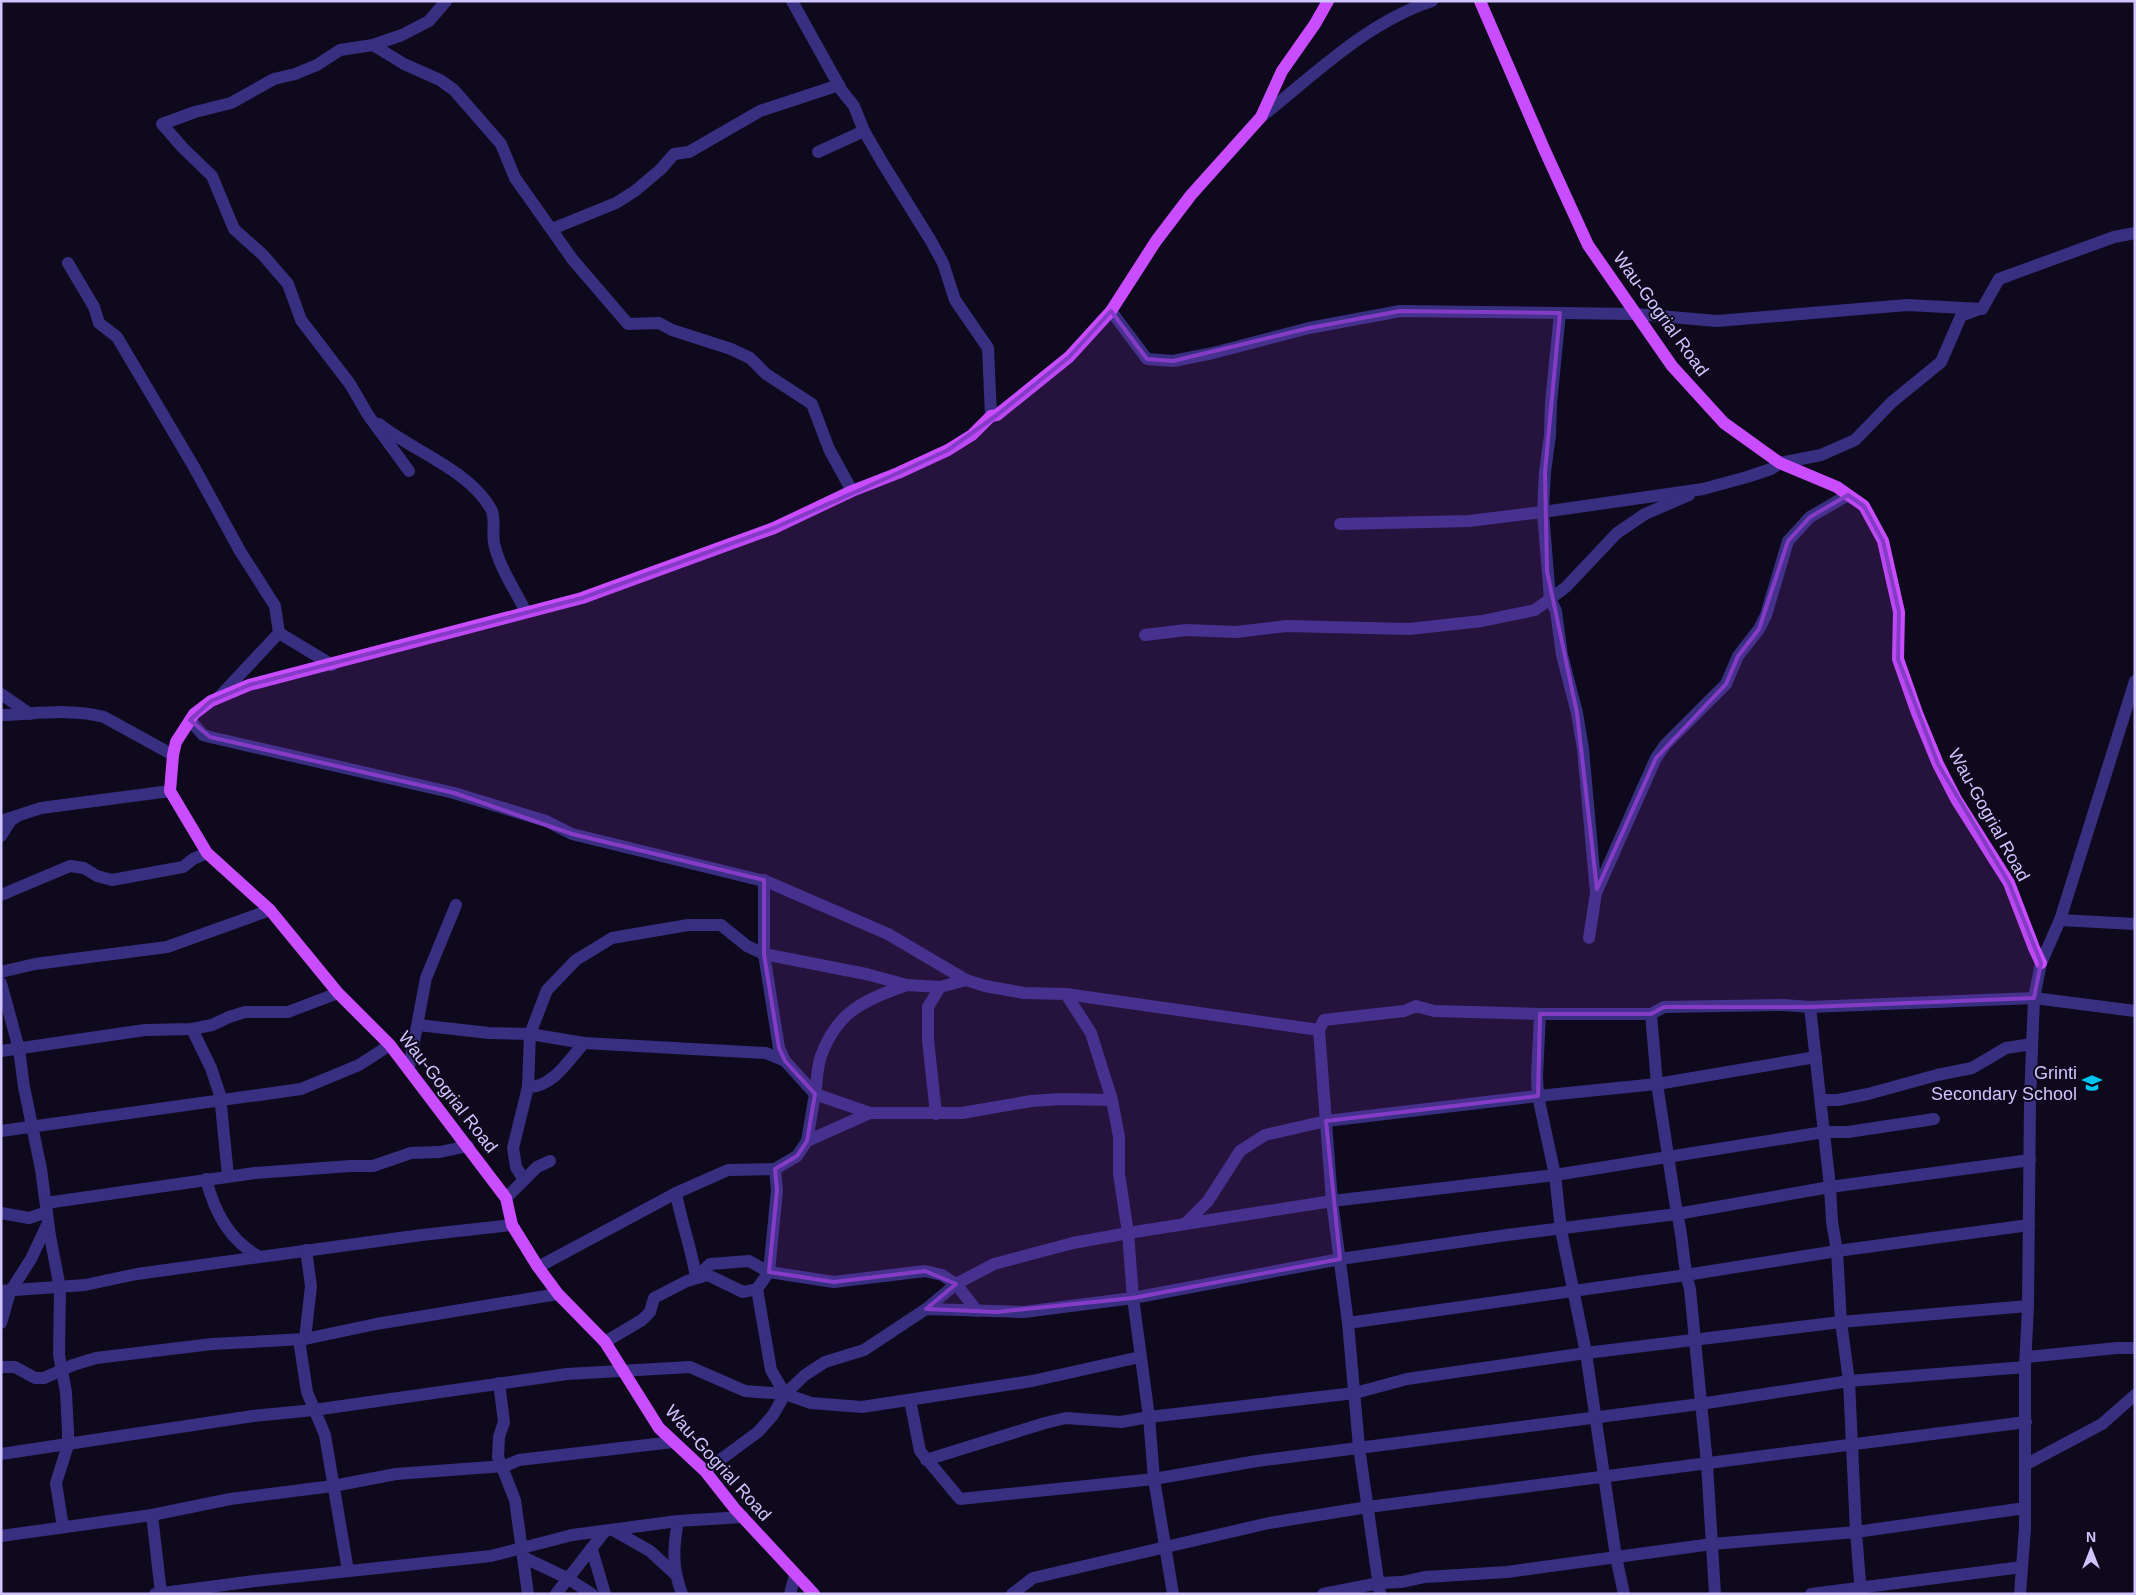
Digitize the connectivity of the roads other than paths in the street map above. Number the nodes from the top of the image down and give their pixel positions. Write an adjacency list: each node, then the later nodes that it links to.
1 (446, 1): 6 (street)
2 (792, 1): 7 (street)
3 (1328, 1): 8 (main road)
4 (1432, 1): 8 (street)
5 (1480, 1): 17 (main road, Wau-Gogrial Road)
6 (373, 45): 11 (street); 18 (street)
7 (839, 85): 9 (street); 11 (street)
8 (1261, 116): 15 (main road)
9 (864, 131): 10 (street); 19 (street)
10 (818, 152)
11 (552, 230): 23 (street)
12 (2135, 233): 14 (street)
13 (68, 263): 29 (street)
14 (1982, 309): 17 (street); 20 (street)
15 (1111, 311): 16 (street); 19 (main road)
16 (1560, 313): 17 (street); 25 (street)
17 (1636, 314): 20 (main road, Wau-Gogrial Road)
18 (368, 415): 21 (street); 28 (street)
19 (991, 416): 23 (main road)
20 (1780, 463): 22 (street); 24 (main road, Wau-Gogrial Road)
21 (410, 471)
22 (1704, 489): 25 (street); 27 (street)
23 (852, 491): 28 (main road)
24 (1848, 495): 45 (street); 53 (main road, Wau-Gogrial Road)
25 (1543, 512): 26 (street); 27 (street)
26 (1340, 524)
27 (1550, 599): 30 (street); 45 (street)
28 (526, 612): 31 (main road)
29 (279, 633): 31 (street); 34 (street)
30 (1145, 635)
31 (332, 664): 34 (main road)
32 (2135, 682): 49 (street)
33 (1, 694): 35 (street)
34 (220, 696): 37 (main road)
35 (30, 714): 36 (street); 38 (street)
36 (1, 715)
37 (190, 720): 38 (main road); 44 (street)
38 (173, 755): 39 (main road)
39 (170, 790): 40 (street); 43 (main road, Wau-Gogrial Road)
40 (19, 815): 41 (street); 42 (street)
41 (1, 821)
42 (1, 836)
43 (207, 853): 46 (street); 48 (main road, Wau-Gogrial Road)
44 (764, 880): 52 (street); 55 (street)
45 (1596, 892): 51 (street)
46 (1, 894)
47 (456, 905): 66 (street)
48 (270, 910): 54 (street); 59 (main road, Wau-Gogrial Road)
49 (2060, 920): 50 (street); 53 (street)
50 (2135, 924)
51 (1589, 938)
52 (764, 954): 57 (street); 69 (street); 76 (street)
53 (2041, 963): 61 (street)
54 (1, 972)
55 (966, 980): 58 (street); 60 (street)
56 (1, 983): 73 (street)
57 (907, 986): 58 (street); 80 (street)
58 (940, 987): 86 (street)
59 (338, 993): 67 (street); 71 (main road, Wau-Gogrial Road)
60 (1066, 994): 68 (street); 82 (street)
61 (2034, 998): 62 (street); 63 (street); 72 (street)
62 (1810, 1007): 65 (street); 75 (street)
63 (2135, 1012)
64 (1540, 1014): 65 (street); 68 (street); 81 (street)
65 (1651, 1014): 78 (street)
66 (418, 1025): 69 (street); 77 (street)
67 (192, 1029): 73 (street); 84 (street)
68 (1319, 1030): 88 (street)
69 (530, 1034): 70 (street); 79 (street)
70 (584, 1043): 76 (street); 79 (street)
71 (390, 1044): 77 (main road, Wau-Gogrial Road); 84 (street)
72 (2032, 1044): 83 (street); 95 (street)
73 (19, 1049): 74 (street); 89 (street)
74 (1, 1051)
75 (1816, 1056): 78 (street); 83 (street)
76 (785, 1061): 80 (street)
77 (409, 1068): 93 (main road, Wau-Gogrial Road)
78 (1657, 1084): 81 (street); 94 (street)
79 (528, 1087): 101 (street)
80 (815, 1094): 85 (street); 92 (street)
81 (1538, 1096): 88 (street); 98 (street)
82 (1112, 1100): 86 (street); 113 (street)
83 (1821, 1100): 91 (street)
84 (222, 1101): 89 (street); 99 (street)
85 (870, 1113): 86 (street); 92 (street)
86 (936, 1114)
87 (1934, 1119): 91 (street)
88 (1326, 1121): 105 (street); 109 (street)
89 (32, 1126): 90 (street); 107 (street)
90 (1, 1131)
91 (1824, 1132): 94 (street); 102 (street)
92 (807, 1141): 97 (street)
93 (468, 1146): 99 (street); 104 (main road, Wau-Gogrial Road)
94 (1668, 1156): 98 (street); 108 (street)
95 (2030, 1160): 102 (street); 110 (street)
96 (550, 1162): 101 (street)
97 (775, 1169): 103 (street); 119 (street)
98 (1555, 1175): 105 (street); 112 (street)
99 (228, 1176): 100 (street)
100 (206, 1179): 107 (street); 116 (street)
101 (524, 1180): 104 (street)
102 (1830, 1187): 108 (street); 115 (street)
103 (676, 1194): 118 (street); 121 (street)
104 (506, 1198): 111 (main road, Wau-Gogrial Road)
105 (1332, 1201): 109 (street); 117 (street)
106 (1, 1212): 107 (street)
107 (47, 1212): 123 (street); 125 (street)
108 (1677, 1214): 112 (street); 120 (street)
109 (1185, 1224): 113 (street)
110 (2029, 1225): 115 (street); 129 (street)
111 (512, 1226): 114 (street); 118 (main road, Wau-Gogrial Road)
112 (1561, 1230): 117 (street); 126 (street)
113 (1128, 1233): 122 (street); 128 (street)
114 (306, 1250): 116 (street); 135 (street)
115 (1837, 1251): 120 (street); 132 (street)
116 (260, 1257): 123 (street)
117 (1340, 1259): 128 (street); 133 (street)
118 (538, 1267): 127 (main road, Wau-Gogrial Road)
119 (769, 1272): 121 (street); 122 (street); 124 (street)
120 (1686, 1276): 126 (street); 136 (street)
121 (696, 1278): 124 (street); 137 (street)
122 (956, 1284): 130 (street); 131 (street)
123 (60, 1288): 125 (street); 143 (street)
124 (757, 1289): 148 (street)
125 (6, 1291): 134 (street)
126 (1574, 1291): 133 (street); 139 (street)
127 (558, 1294): 135 (street); 137 (main road, Wau-Gogrial Road)
128 (1132, 1298): 131 (street); 140 (street)
129 (2028, 1306): 132 (street); 141 (street)
130 (926, 1309): 131 (street); 148 (street)
131 (977, 1311)
132 (1841, 1322): 136 (street); 145 (street)
133 (1348, 1323): 147 (street)
134 (1, 1324)
135 (302, 1339): 143 (street); 152 (street)
136 (1694, 1340): 139 (street); 151 (street)
137 (605, 1342): 144 (main road, Wau-Gogrial Road)
138 (2135, 1348): 141 (street)
139 (1586, 1353): 147 (street); 154 (street)
140 (1140, 1357): 150 (street); 153 (street)
141 (2026, 1362): 145 (street); 155 (street)
142 (1, 1367): 143 (street)
143 (61, 1370): 157 (street)
144 (622, 1370): 146 (street); 148 (street); 156 (main road, Wau-Gogrial Road)
145 (1849, 1381): 151 (street); 158 (street)
146 (499, 1384): 152 (street); 164 (street)
147 (1355, 1393): 153 (street); 159 (street)
148 (785, 1394): 150 (street); 165 (street)
149 (2135, 1395): 163 (street)
150 (910, 1400): 161 (street)
151 (1700, 1404): 154 (street); 162 (street)
152 (314, 1410): 157 (street); 168 (street)
153 (1148, 1417): 161 (street); 167 (street)
154 (1595, 1417): 159 (street); 166 (street)
155 (2026, 1422): 158 (street); 163 (street)
156 (673, 1442): 164 (street); 165 (main road, Wau-Gogrial Road)
157 (68, 1445): 160 (street); 174 (street)
158 (1853, 1445): 162 (street); 176 (street)
159 (1359, 1447): 167 (street); 169 (street)
160 (1, 1454)
161 (926, 1460): 167 (street)
162 (1707, 1464): 166 (street); 178 (street)
163 (2025, 1465): 170 (street)
164 (500, 1466): 168 (street); 181 (street)
165 (704, 1471): 172 (main road, Wau-Gogrial Road)
166 (1604, 1476): 169 (street); 182 (street)
167 (1154, 1479): 179 (street)
168 (334, 1486): 171 (street); 184 (street)
169 (1368, 1507): 179 (street); 189 (street)
170 (2025, 1508): 176 (street); 183 (street)
171 (152, 1515): 174 (street); 191 (street)
172 (743, 1517): 173 (street); 186 (main road, Wau-Gogrial Road)
173 (678, 1521): 175 (street); 185 (street)
174 (63, 1527): 177 (street)
175 (609, 1530): 180 (street); 181 (street); 185 (street)
176 (1856, 1532): 178 (street); 190 (street)
177 (1, 1536)
178 (1712, 1544): 182 (street); 204 (street)
179 (1166, 1547): 200 (street); 201 (street)
180 (592, 1550): 187 (street); 196 (street)
181 (524, 1553): 184 (street); 187 (street); 193 (street)
182 (1616, 1557): 189 (street); 203 (street)
183 (2022, 1567): 190 (street); 206 (street)
184 (348, 1571): 188 (street)
185 (675, 1574): 197 (street)
186 (795, 1575): 198 (street); 199 (main road, Wau-Gogrial Road)
187 (567, 1578): 194 (street); 195 (street)
188 (254, 1581): 191 (street); 192 (street)
189 (1380, 1588): 202 (street)
190 (1861, 1591): 205 (street)
191 (170, 1593)
192 (246, 1594)
193 (528, 1594)
194 (556, 1594)
195 (592, 1594)
196 (605, 1594)
197 (682, 1594)
198 (790, 1594)
199 (814, 1594)
200 (1012, 1594)
201 (1173, 1594)
202 (1323, 1594)
203 (1624, 1594)
204 (1715, 1594)
205 (1810, 1594)
206 (2020, 1594)

